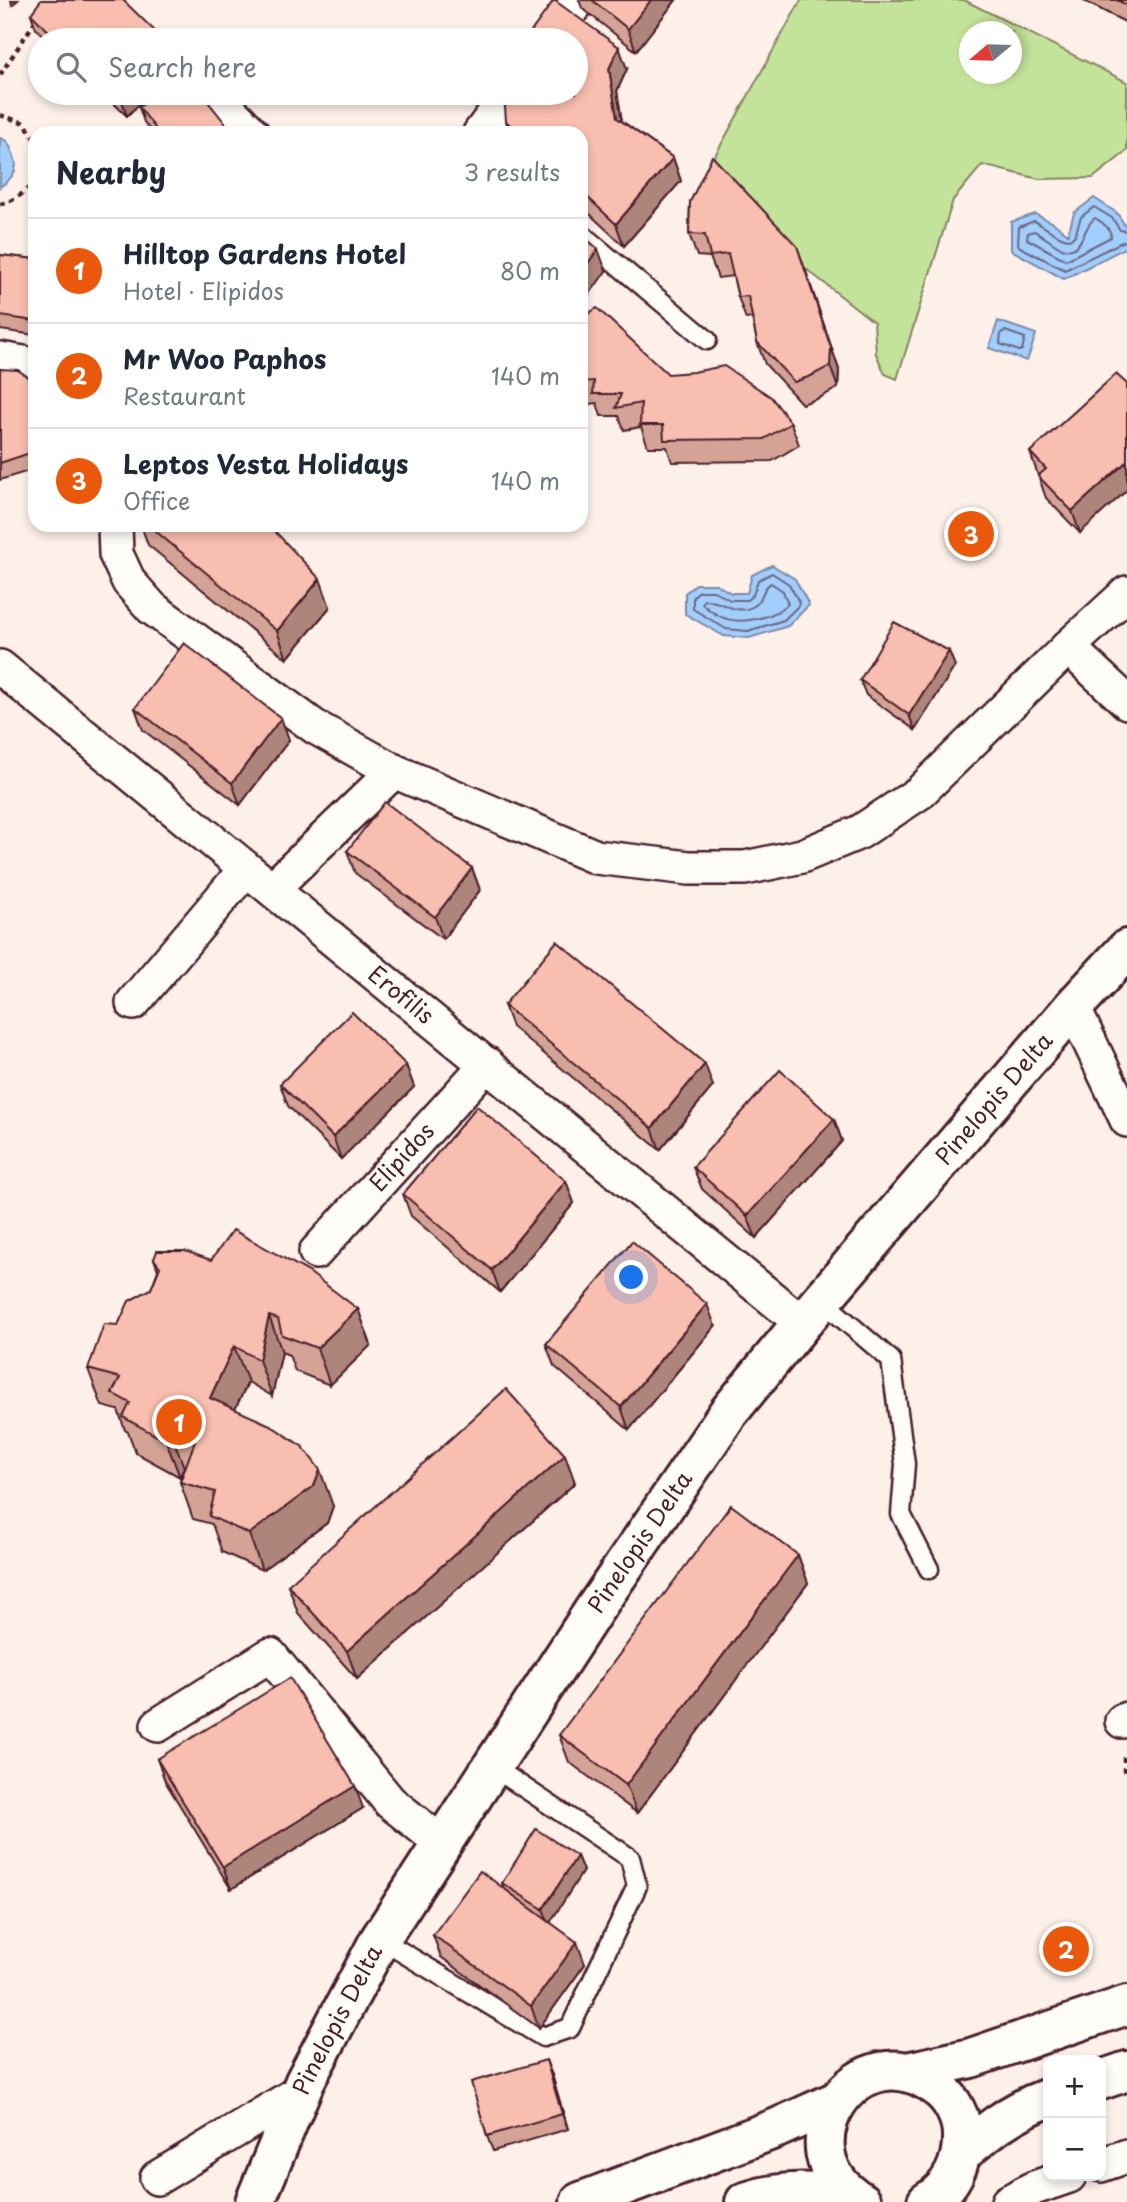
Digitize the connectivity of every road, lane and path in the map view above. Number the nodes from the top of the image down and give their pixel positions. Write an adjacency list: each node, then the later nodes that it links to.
1 (579, 0): 4 (street)
2 (43, 11): 3 (path)
3 (32, 28)
4 (558, 28)
5 (28, 33): 6 (path)
6 (0, 75)
7 (225, 105): 10 (street)
8 (501, 105): 11 (street)
9 (0, 115): 12 (path)
10 (245, 126)
11 (485, 126)
12 (28, 127)
13 (28, 189): 14 (path)
14 (0, 204)
15 (588, 240): 16 (lane)
16 (707, 341)
17 (0, 359): 18 (street)
18 (28, 364)
19 (115, 532): 24 (street)
20 (1127, 593): 21 (street)
21 (1068, 647): 23 (street); 24 (street)
22 (0, 667): 25 (street, Erofilis)
23 (1127, 702)
24 (394, 771): 25 (street)
25 (259, 879): 27 (street); 29 (street, Erofilis)
26 (1127, 949): 28 (street, Pinelopis Delta)
27 (133, 1003)
28 (1073, 1007): 30 (street); 32 (street, Pinelopis Delta)
29 (487, 1064): 31 (street, Elipidos); 32 (street, Erofilis)
30 (1127, 1120)
31 (316, 1252)
32 (811, 1311): 33 (lane); 35 (street, Pinelopis Delta)
33 (929, 1569)
34 (158, 1725): 36 (street)
35 (494, 1767): 36 (street, Pinelopis Delta); 37 (lane)
36 (443, 1844): 37 (street, Pinelopis Delta)
37 (380, 1939): 42 (street, Pinelopis Delta)
38 (1127, 2005): 40 (street)
39 (1127, 2071): 41 (street)
40 (907, 2072): 44 (street); 45 (street)
41 (1106, 2078)
42 (301, 2091): 48 (street); 51 (street, Pinelopis Delta)
43 (1043, 2100): 45 (street)
44 (837, 2101): 50 (street); 52 (street)
45 (962, 2153): 54 (street)
46 (1127, 2156): 47 (street)
47 (1106, 2163)
48 (158, 2178)
49 (1054, 2181): 55 (street)
50 (857, 2199): 53 (street)
51 (255, 2202)
52 (579, 2202)
53 (745, 2202)
54 (926, 2202)
55 (1008, 2202)

